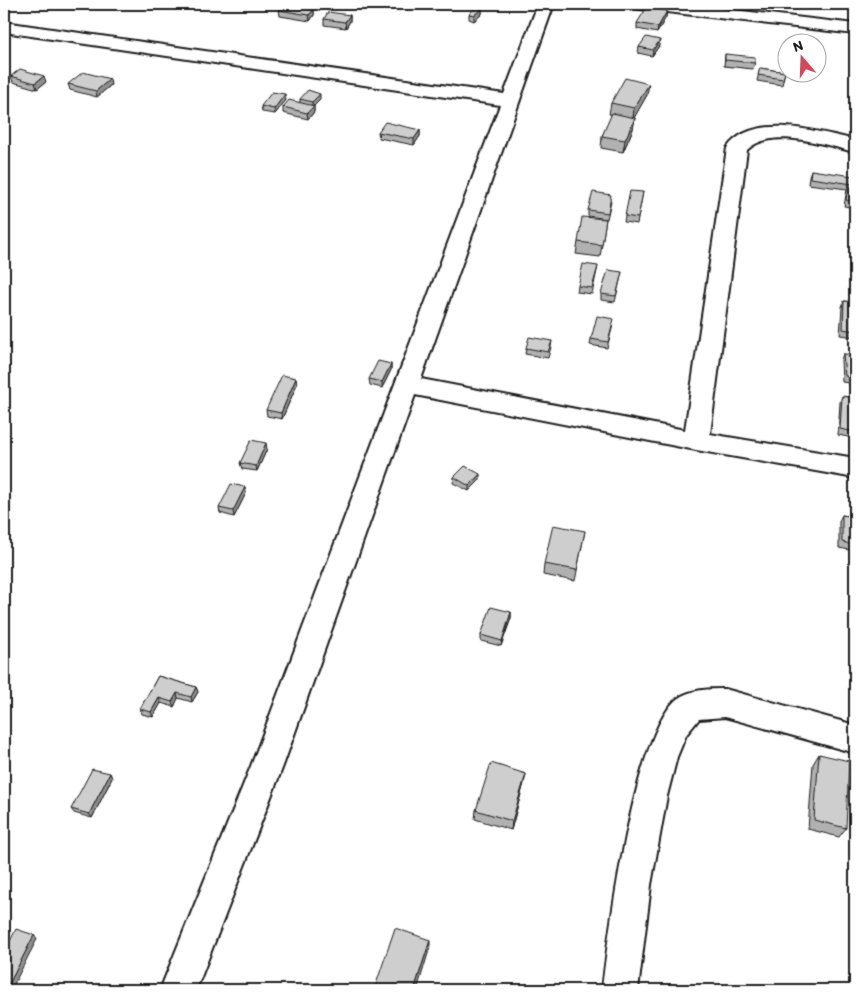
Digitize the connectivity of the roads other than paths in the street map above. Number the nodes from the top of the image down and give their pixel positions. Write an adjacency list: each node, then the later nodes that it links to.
1 (546, 4): 5 (street)
2 (641, 4): 4 (street)
3 (4, 27): 5 (street)
4 (855, 29)
5 (511, 101): 7 (street)
6 (855, 146): 8 (street)
7 (408, 386): 8 (street); 11 (street)
8 (696, 441): 9 (street)
9 (855, 468)
10 (855, 739): 12 (street)
11 (178, 990)
12 (620, 990)

